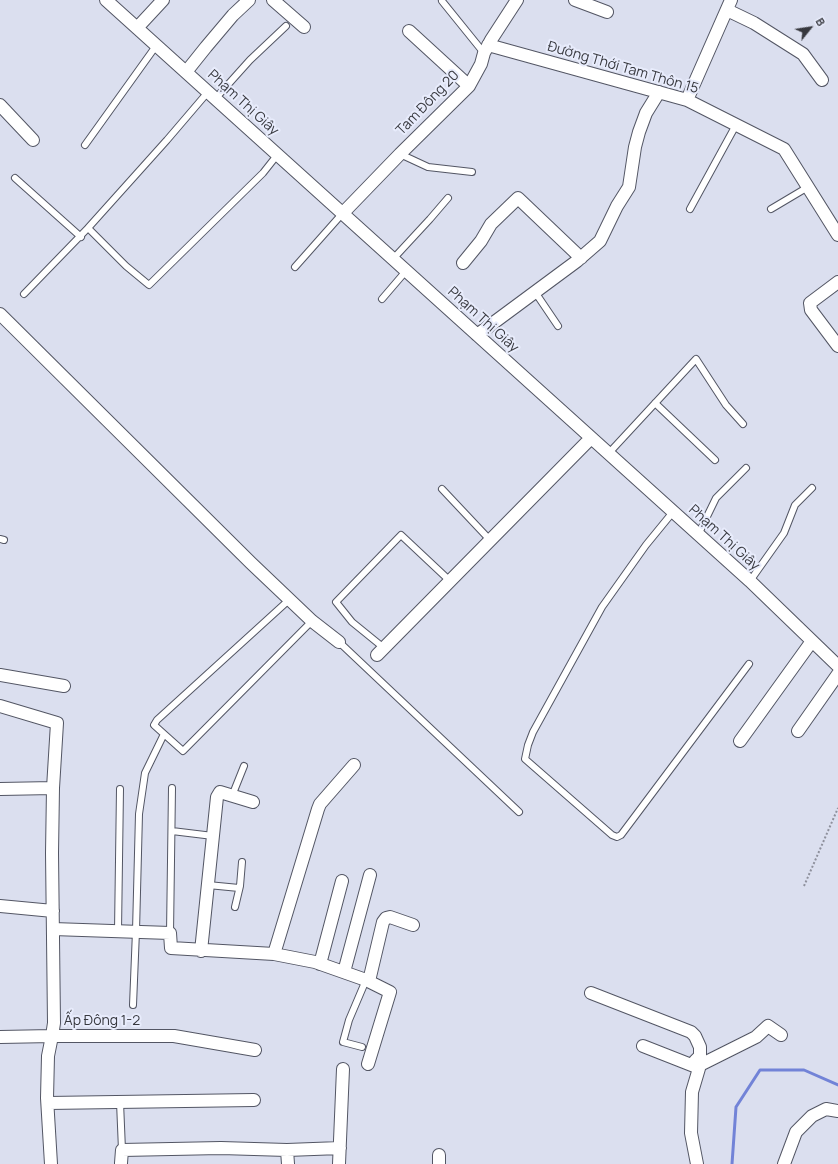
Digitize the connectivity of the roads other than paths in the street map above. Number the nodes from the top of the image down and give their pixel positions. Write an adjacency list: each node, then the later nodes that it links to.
1 (106, 0): 12 (street, Phạm Thị Giây)
2 (163, 0): 12 (street)
3 (249, 0): 16 (street)
4 (273, 0): 11 (street)
5 (442, 0): 15 (lane)
6 (517, 0): 15 (street, Tam Đông 20)
7 (576, 0): 9 (street)
8 (729, 5): 17 (street); 21 (street)
9 (607, 12)
10 (286, 26): 20 (lane)
11 (304, 27)
12 (137, 28): 14 (street, Phạm Thị Giây)
13 (409, 31): 18 (street)
14 (156, 46): 16 (street, Phạm Thị Giây); 25 (lane)
15 (486, 49): 18 (street, Tam Đông 20); 19 (street, Đường Thới Tam Thôn 15)
16 (186, 72): 20 (street, Phạm Thị Giây)
17 (822, 80)
18 (469, 86): 27 (street, Tam Đông 20)
19 (659, 92): 21 (street, Đường Thới Tam Thôn 15); 38 (street)
20 (211, 95): 26 (street, Phạm Thị Giây); 35 (lane)
21 (687, 100): 23 (street, Đường Thới Tam Thôn 15)
22 (0, 105): 24 (street)
23 (736, 125): 30 (street, Đường Thới Tam Thôn 15); 32 (lane)
24 (33, 140)
25 (85, 145)
26 (278, 154): 34 (street, Phạm Thị Giây); 35 (lane)
27 (400, 154): 28 (lane); 34 (street, Tam Đông 20)
28 (472, 172)
29 (15, 178): 37 (lane)
30 (808, 187): 33 (lane); 36 (street, Đường Thới Tam Thôn 15)
31 (448, 198): 39 (lane)
32 (690, 209)
33 (771, 209)
34 (342, 214): 39 (street, Phạm Thị Giây); 41 (lane)
35 (88, 228): 37 (lane)
36 (838, 235)
37 (81, 237): 45 (lane)
38 (581, 258): 40 (street); 44 (street)
39 (393, 259): 42 (street, Phạm Thị Giây)
40 (463, 263)
41 (295, 267)
42 (406, 271): 46 (lane); 49 (street, Phạm Thị Giây)
43 (838, 282): 50 (street)
44 (534, 292): 48 (lane); 49 (street)
45 (24, 294)
46 (382, 299)
47 (0, 314): 64 (street)
48 (558, 326)
49 (477, 335): 53 (street, Phạm Thị Giây)
50 (838, 346)
51 (655, 403): 52 (lane); 54 (lane); 55 (lane)
52 (743, 424)
53 (591, 438): 54 (street, Phạm Thị Giây); 61 (street)
54 (608, 454): 59 (street, Phạm Thị Giây)
55 (715, 460)
56 (746, 468): 60 (lane)
57 (812, 488): 63 (lane)
58 (442, 489): 61 (lane)
59 (673, 512): 60 (street, Phạm Thị Giây); 69 (lane)
60 (698, 535): 63 (street, Phạm Thị Giây)
61 (490, 540): 62 (street)
62 (450, 581): 68 (street); 68 (lane)
63 (750, 581): 66 (street, Phạm Thị Giây)
64 (290, 599): 65 (street); 76 (lane)
65 (312, 620): 67 (street); 76 (lane)
66 (812, 641): 70 (street, Phạm Thị Giây); 77 (street)
67 (339, 642): 86 (lane)
68 (381, 652)
69 (749, 664)
70 (838, 666)
71 (838, 674): 75 (street)
72 (0, 675): 73 (street)
73 (64, 686)
74 (0, 706): 80 (street)
75 (798, 732)
76 (164, 734): 100 (lane)
77 (740, 741)
78 (354, 765): 103 (street)
79 (244, 766): 84 (lane)
80 (53, 788): 82 (street); 96 (street)
81 (172, 788): 87 (lane)
82 (0, 789)
83 (120, 789): 99 (lane)
84 (232, 796): 85 (street); 88 (street)
85 (253, 802)
86 (519, 812)
87 (172, 831): 88 (lane); 101 (lane)
88 (213, 836): 92 (street)
89 (242, 862): 93 (lane)
90 (370, 875): 105 (street)
91 (342, 881): 104 (street)
92 (208, 885): 93 (lane); 102 (street)
93 (239, 888): 95 (lane)
94 (0, 906): 96 (street)
95 (235, 907)
96 (53, 911): 98 (street)
97 (413, 925): 106 (street)
98 (53, 929): 99 (street); 110 (street)
99 (118, 931): 100 (street)
100 (136, 931): 101 (street); 108 (lane)
101 (170, 933): 102 (street)
102 (201, 951): 103 (street)
103 (274, 954): 104 (street)
104 (320, 964): 105 (street)
105 (344, 972): 106 (street)
106 (368, 980): 113 (lane); 115 (street)
107 (591, 993): 116 (street)
108 (133, 1005)
109 (781, 1035): 116 (street)
110 (52, 1036): 111 (street); 114 (street, Ấp Đông 1-2); 120 (street, Ấp Đông 1-2)
111 (0, 1037)
112 (643, 1046): 116 (street)
113 (362, 1047)
114 (255, 1050)
115 (368, 1064)
116 (700, 1066): 129 (street)
117 (343, 1069): 122 (street)
118 (254, 1100): 119 (street)
119 (120, 1102): 120 (street); 123 (lane)
120 (48, 1104): 126 (street, Ấp Đông 1-2)
121 (838, 1111): 130 (street)
122 (340, 1148): 124 (street); 128 (street)
123 (122, 1150): 124 (street); 125 (street)
124 (287, 1150): 127 (street)
125 (121, 1163)
126 (51, 1164)
127 (288, 1164)
128 (339, 1164)
129 (697, 1164)
130 (784, 1164)

